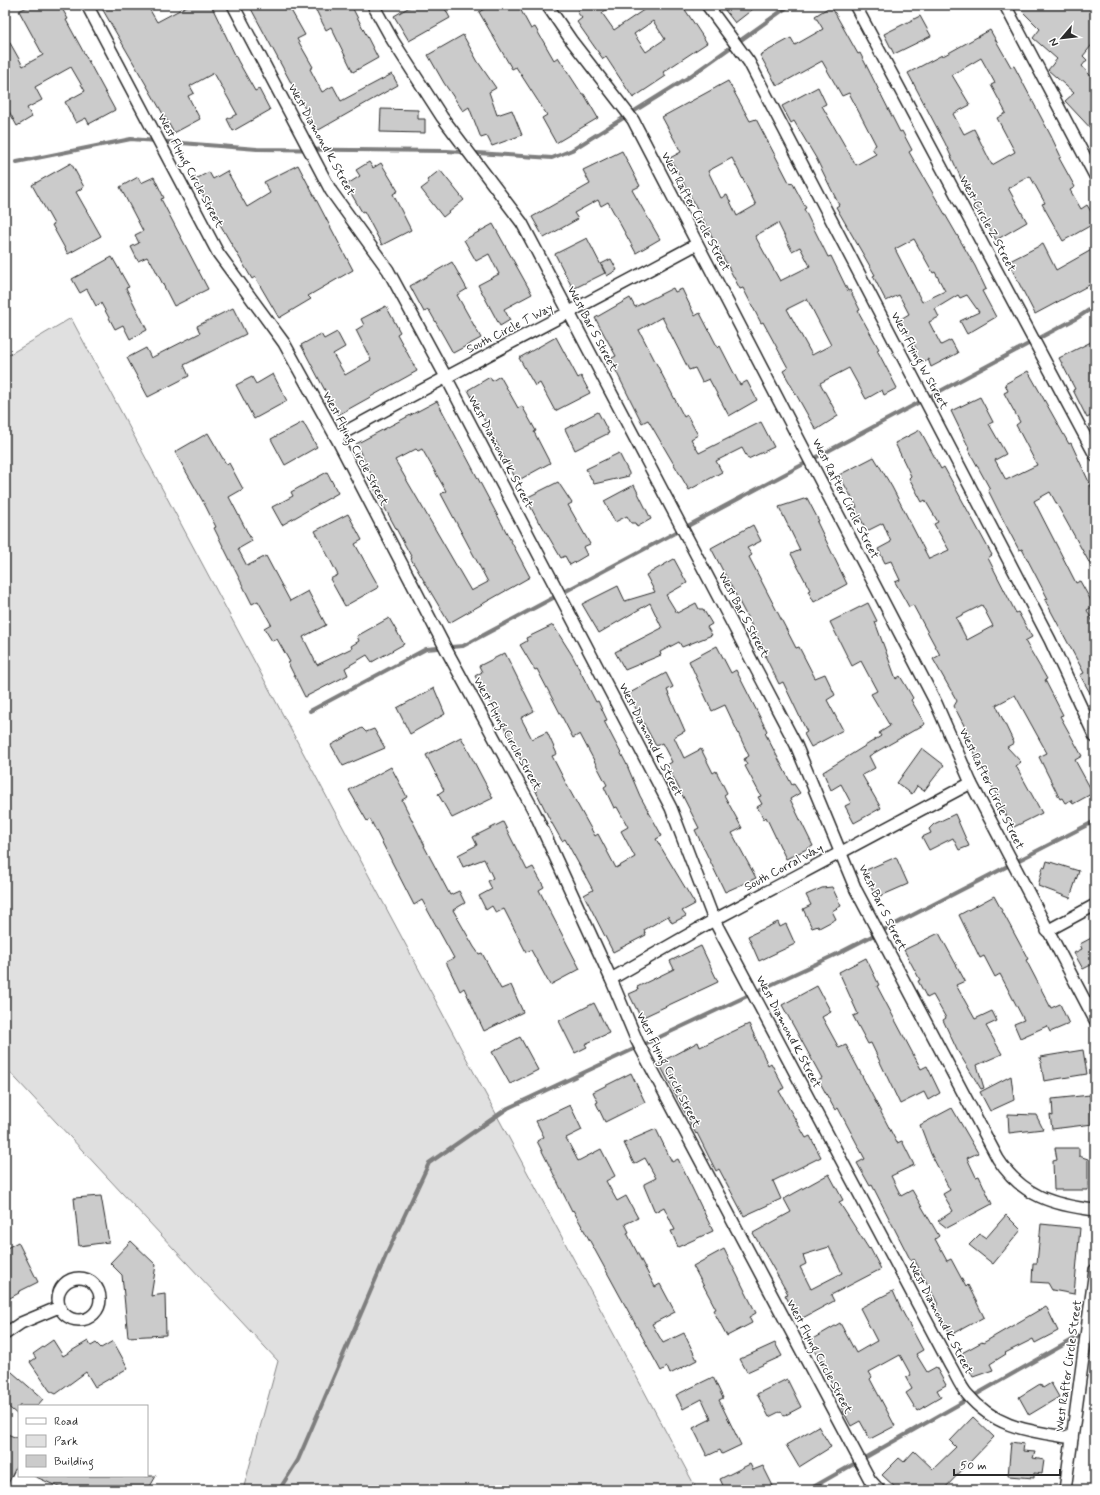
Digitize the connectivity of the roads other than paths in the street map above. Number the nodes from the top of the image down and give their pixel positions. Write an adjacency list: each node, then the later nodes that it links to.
1 (87, 5): 12 (street, West Flying Circle Street)
2 (233, 5): 11 (street, West Diamond K Street)
3 (373, 5): 10 (street, West Bar S Street)
4 (547, 5): 9 (street, West Rafter Circle Street)
5 (707, 5): 14 (street, West Flying W Street)
6 (855, 5): 13 (street, West Circle Z Street)
7 (1004, 5): 8 (street)
8 (1095, 176)
9 (697, 244): 10 (street, South Circle T Way); 15 (street, West Rafter Circle Street)
10 (570, 313): 11 (street, South Circle T Way); 16 (street, West Bar S Street)
11 (446, 377): 12 (street, South Circle T Way); 18 (street, West Diamond K Street)
12 (336, 437): 20 (street, West Flying Circle Street)
13 (1095, 455)
14 (1095, 737)
15 (971, 783): 16 (street, South Corral Way); 19 (street, West Rafter Circle Street)
16 (841, 852): 18 (street, South Corral Way); 22 (street, West Bar S Street)
17 (1095, 905): 19 (street)
18 (714, 920): 20 (street, South Corral Way); 26 (street, West Diamond K Street)
19 (1047, 931): 21 (street, West Rafter Circle Street)
20 (611, 979): 27 (street, West Flying Circle Street)
21 (1095, 1020)
22 (1095, 1210)
23 (1095, 1270): 26 (street, West Rafter Circle Street)
24 (60, 1307): 25 (street)
25 (5, 1334)
26 (1072, 1438): 28 (street, West Rafter Circle Street)
27 (879, 1490)
28 (1065, 1490)

